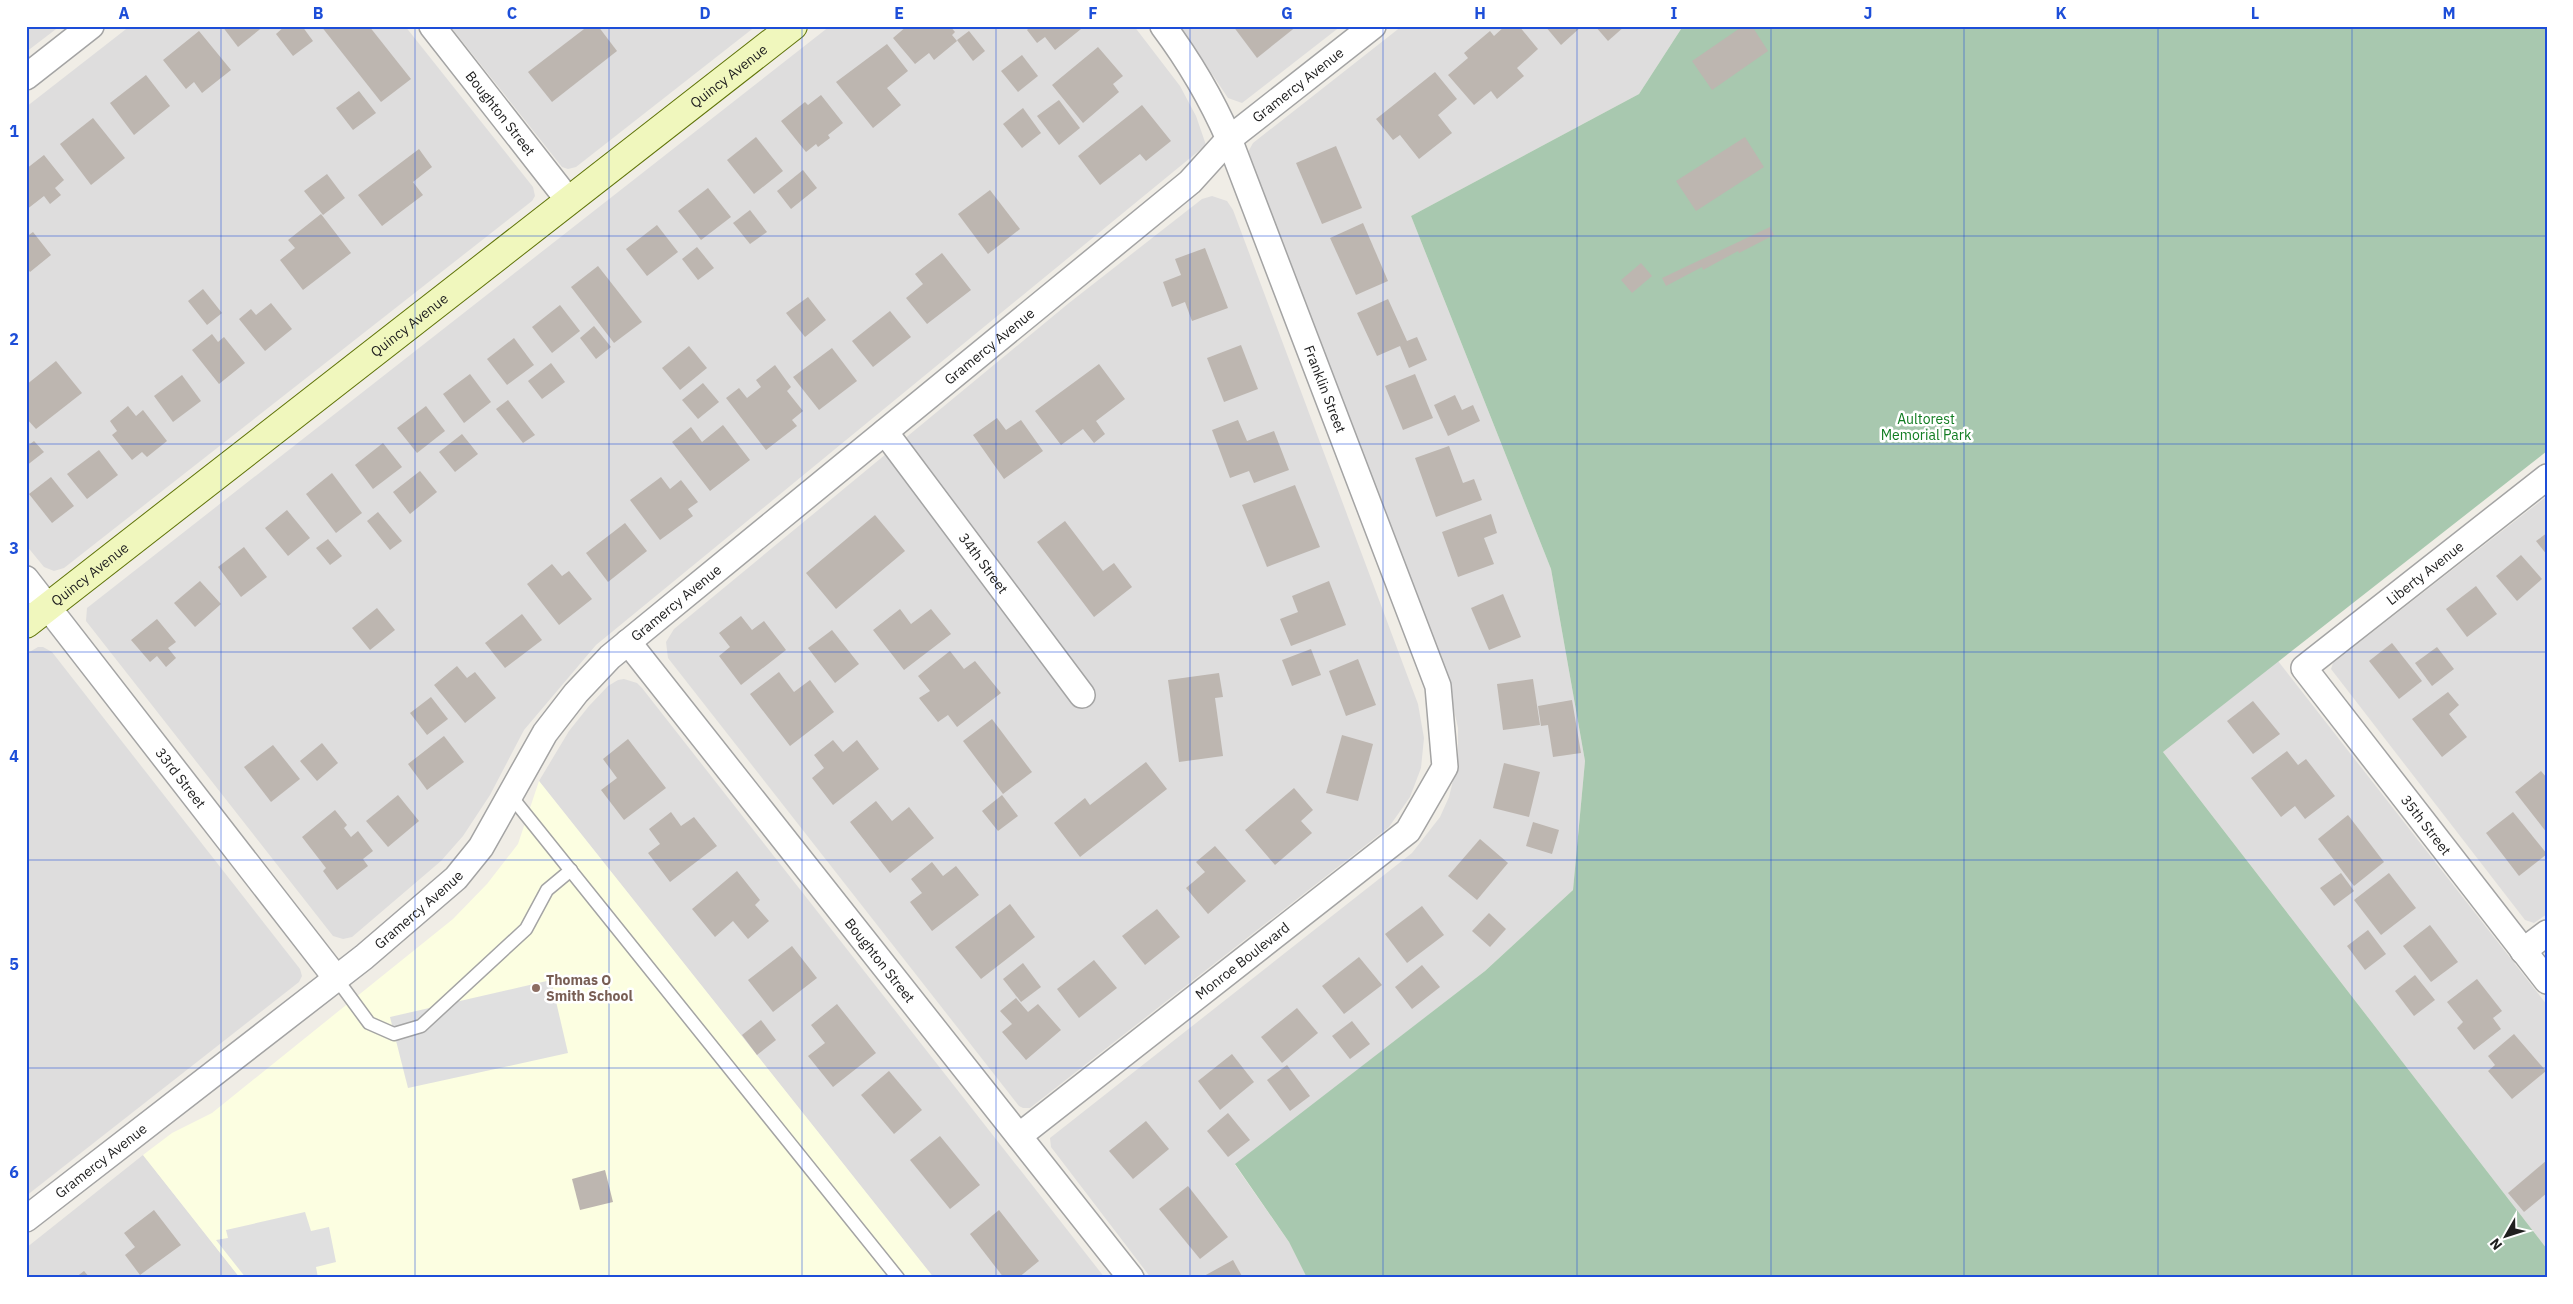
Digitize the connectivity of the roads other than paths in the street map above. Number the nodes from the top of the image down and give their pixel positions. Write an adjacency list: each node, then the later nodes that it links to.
1 (91, 26): 6 (street)
2 (432, 26): 8 (street, Boughton Street)
3 (793, 26): 8 (street, Quincy Avenue)
4 (1163, 26): 7 (street, Franklin Street)
5 (1373, 26): 7 (street, Gramercy Avenue)
6 (26, 77)
7 (1229, 139): 9 (street, Gramercy Avenue); 17 (street, Franklin Street)
8 (569, 201): 12 (street, Quincy Avenue)
9 (885, 432): 14 (street, Gramercy Avenue); 16 (street, 34th Street)
10 (2547, 477): 15 (street, Liberty Avenue)
11 (26, 579): 12 (street, 33rd Street)
12 (48, 607): 13 (street, Quincy Avenue); 22 (street, 33rd Street)
13 (26, 624)
14 (628, 642): 18 (street, Gramercy Avenue); 24 (street, Boughton Street)
15 (2304, 668): 21 (street, 35th Street)
16 (1082, 695)
17 (1445, 767): 24 (street, Monroe Boulevard)
18 (510, 795): 19 (lane); 22 (street, Gramercy Avenue)
19 (570, 870): 22 (lane); 26 (lane)
20 (2547, 933): 21 (street)
21 (2523, 951): 23 (street, 35th Street)
22 (336, 978): 25 (street, Gramercy Avenue)
23 (2547, 981)
24 (1019, 1136): 27 (street, Boughton Street)
25 (26, 1219)
26 (898, 1278)
27 (1131, 1278)

